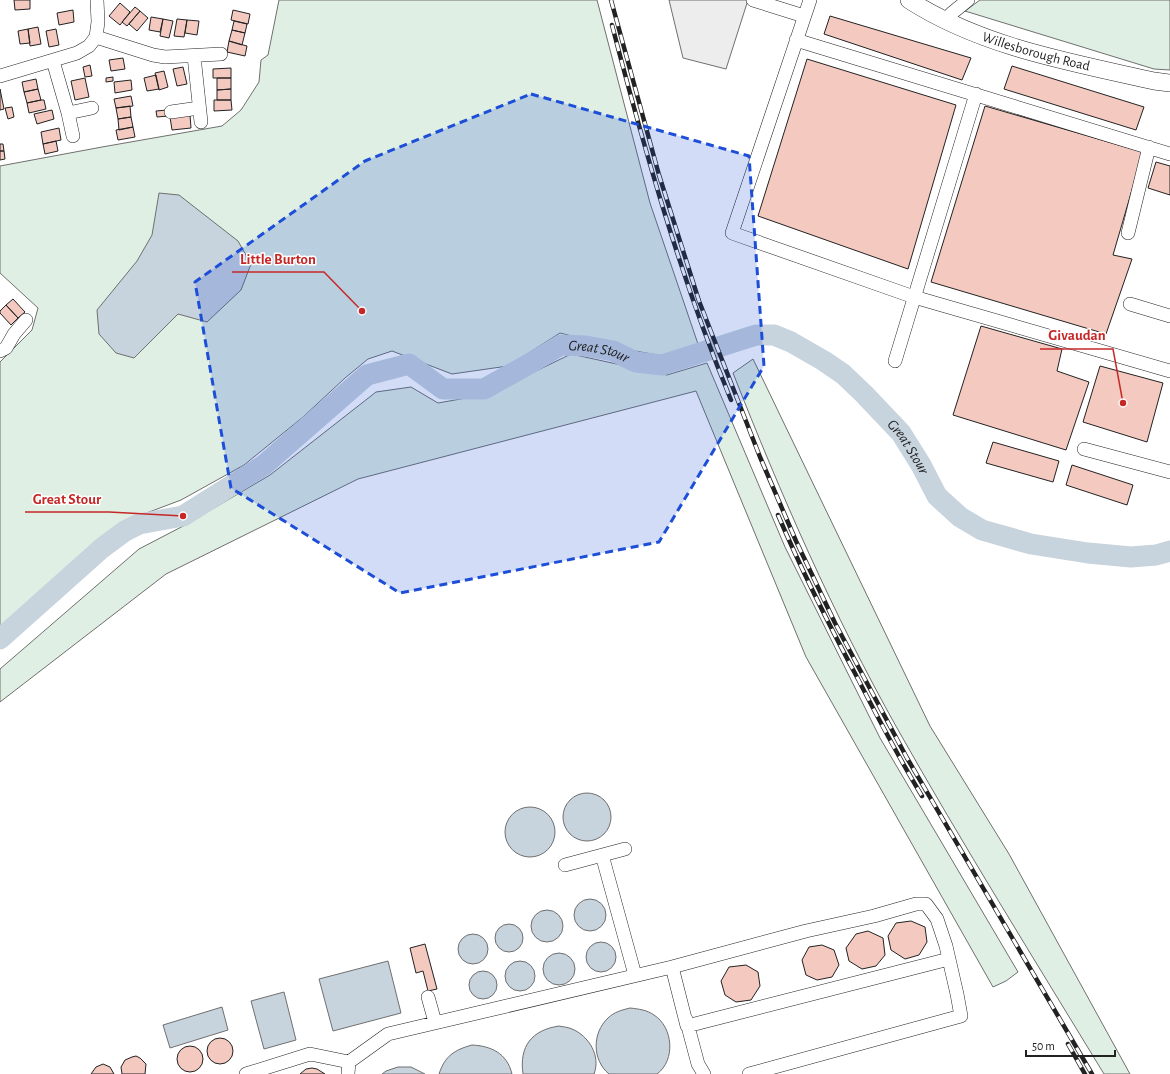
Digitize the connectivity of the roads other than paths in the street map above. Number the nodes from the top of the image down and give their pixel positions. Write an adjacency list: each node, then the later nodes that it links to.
1 (97, 0): 8 (street)
2 (753, 0): 6 (street)
3 (810, 0): 6 (street)
4 (909, 0): 7 (main road, Willesborough Road)
5 (968, 0): 7 (street)
6 (804, 16): 9 (street)
7 (945, 20): 14 (main road, Willesborough Road)
8 (96, 38): 11 (street); 12 (street)
9 (796, 40): 15 (street); 25 (street)
10 (221, 54): 11 (street)
11 (194, 56): 17 (street)
12 (53, 61): 13 (street); 19 (street)
13 (0, 76)
14 (1170, 83)
15 (976, 94): 22 (street); 25 (street)
16 (92, 108): 19 (street)
17 (199, 108): 18 (street); 20 (street)
18 (171, 112)
19 (68, 113): 21 (street)
20 (201, 122)
21 (72, 136)
22 (1149, 147): 23 (street); 24 (street)
23 (1170, 154)
24 (1128, 233)
25 (914, 297): 30 (street); 31 (street)
26 (1130, 304): 27 (street)
27 (1170, 316)
28 (26, 320): 29 (street)
29 (0, 351)
30 (895, 361)
31 (1170, 371)
32 (1084, 449): 33 (street)
33 (1170, 472)
34 (625, 849): 35 (street)
35 (602, 855): 36 (street); 39 (street)
36 (565, 865)
37 (949, 959): 38 (street); 42 (street); 46 (street)
38 (672, 967): 39 (street); 42 (street)
39 (635, 975): 41 (street)
40 (428, 997): 41 (street)
41 (435, 1022): 43 (street)
42 (687, 1026): 45 (street)
43 (348, 1068): 44 (street)
44 (246, 1074)
45 (704, 1074)
46 (749, 1074)

